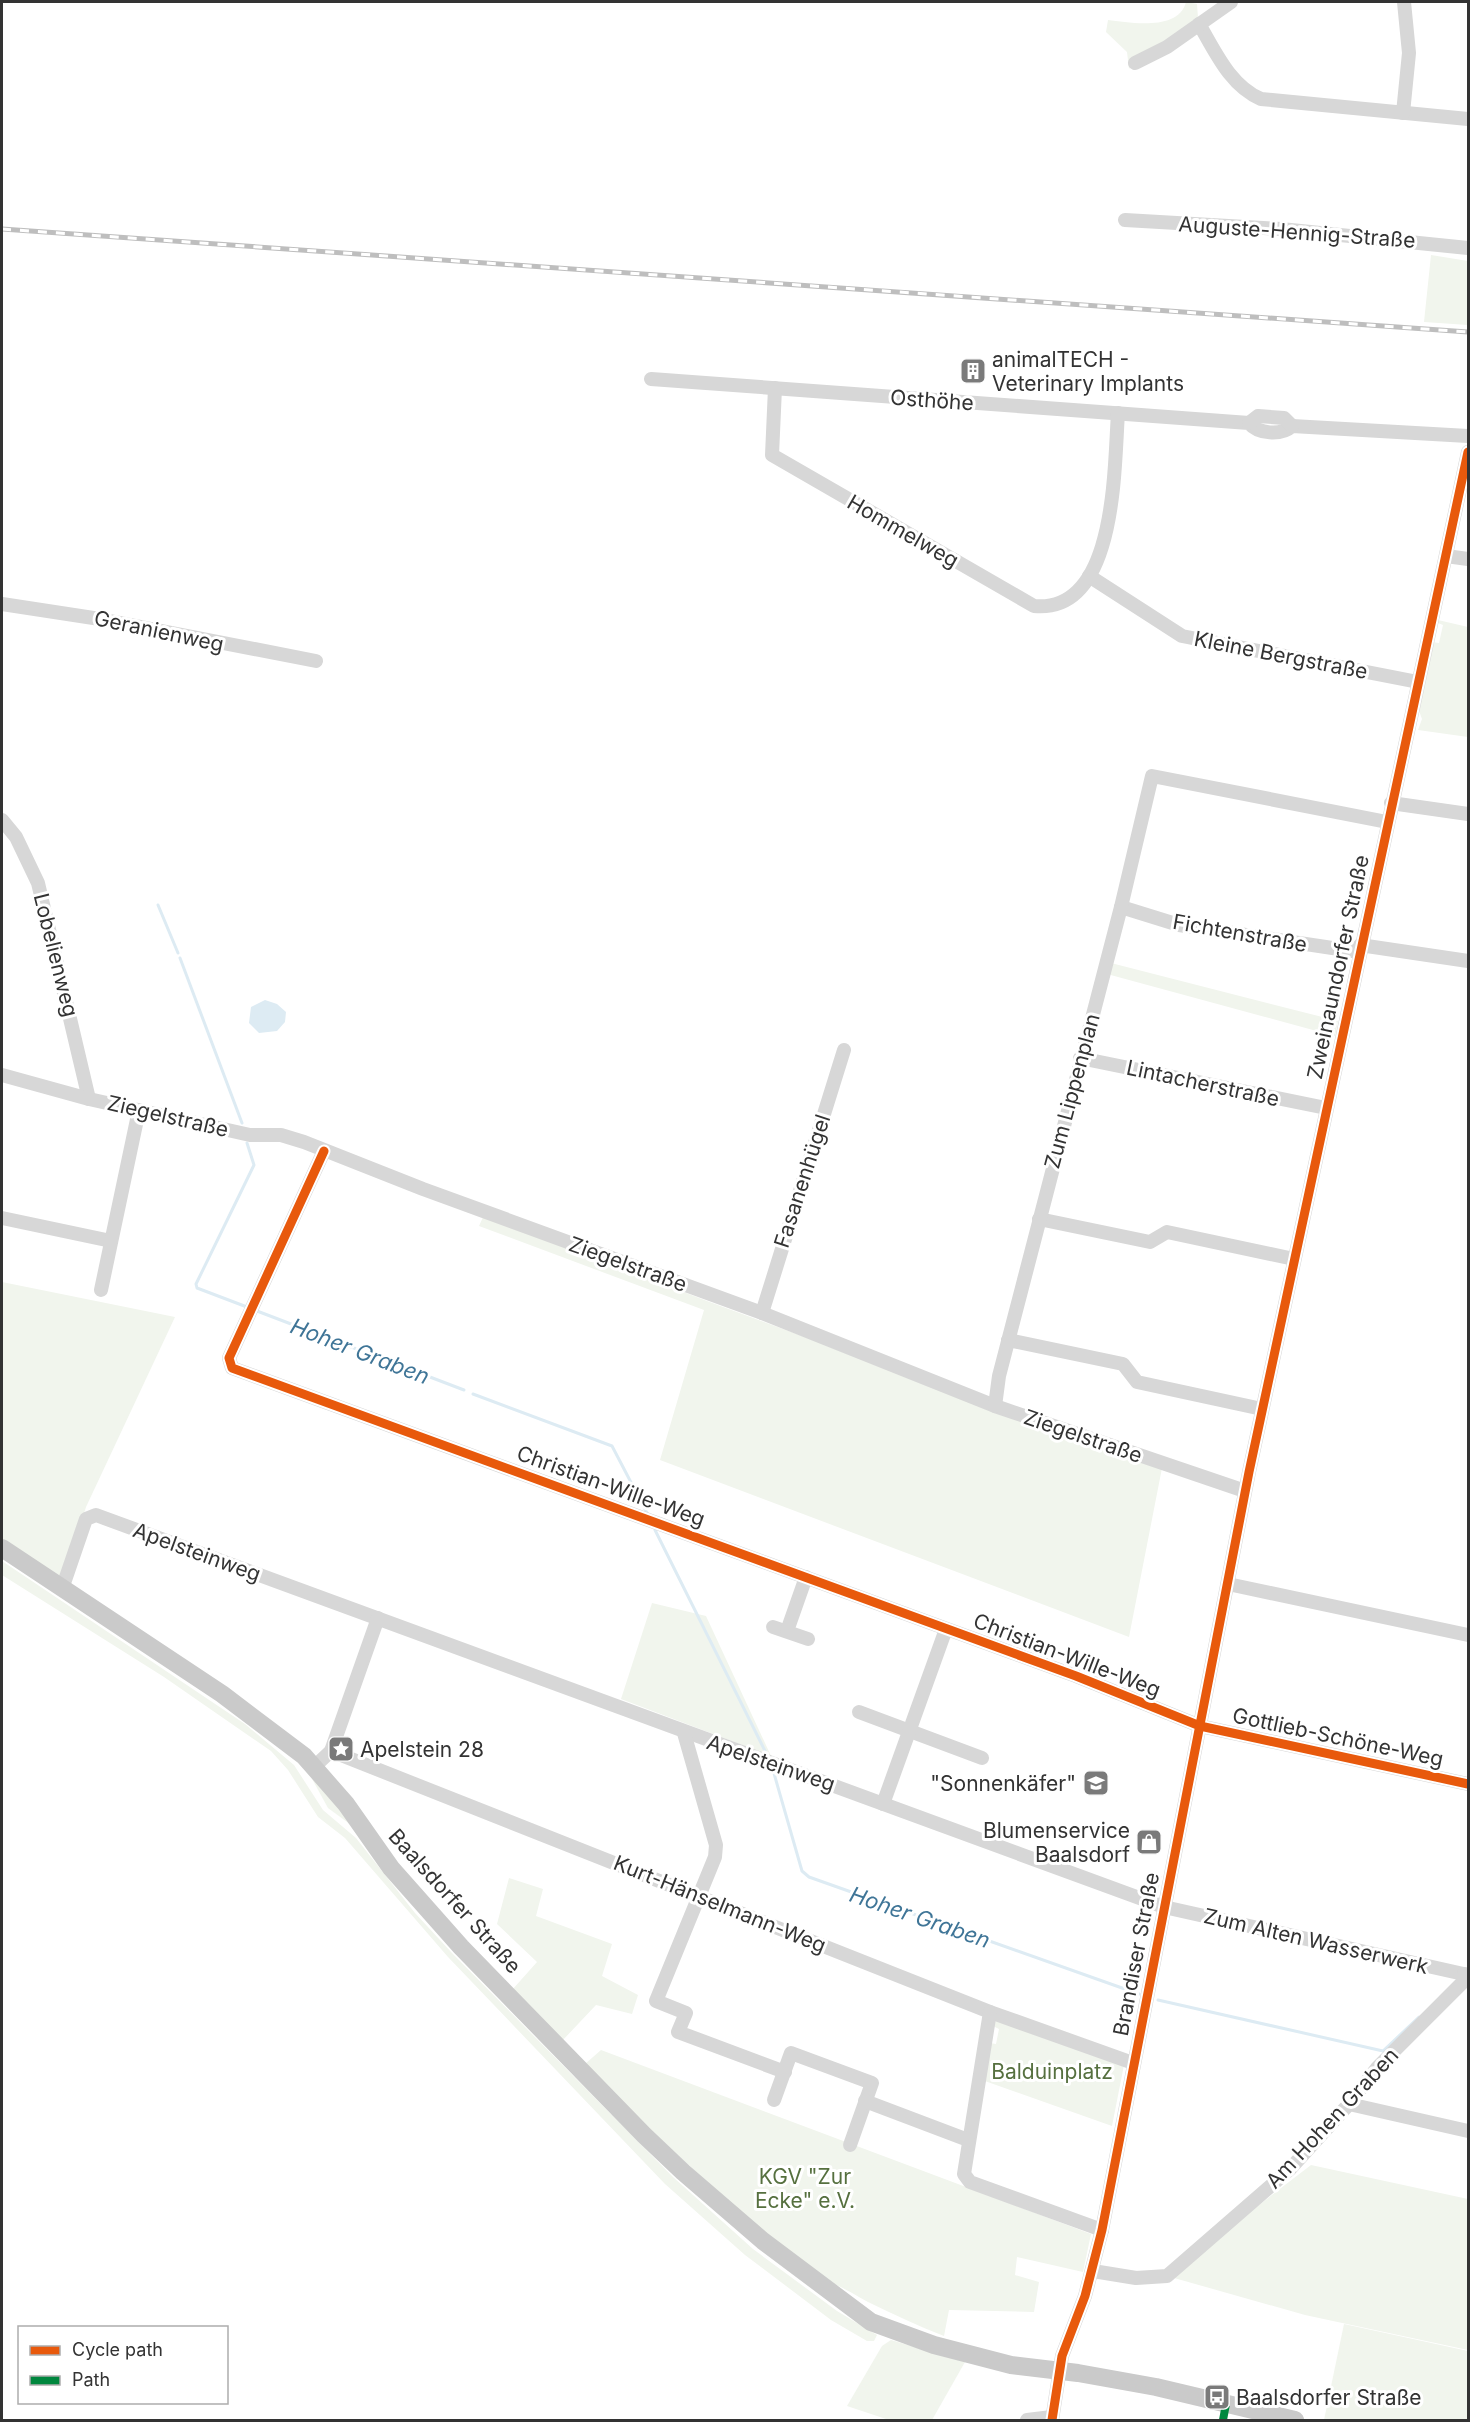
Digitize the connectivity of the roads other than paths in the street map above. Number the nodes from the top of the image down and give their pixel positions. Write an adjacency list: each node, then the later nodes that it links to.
1 (1231, 2): 3 (street)
2 (1404, 2): 5 (street)
3 (1199, 24): 4 (street); 5 (street)
4 (1135, 63)
5 (1402, 113): 6 (street)
6 (1468, 119)
7 (1125, 220): 8 (street, Auguste-Hennig-Straße)
8 (1468, 248)
9 (651, 380): 10 (street, Osthöhe)
10 (775, 388): 11 (street, Osthöhe); 16 (street, Hommelweg)
11 (1118, 413): 12 (street, Osthöhe); 16 (street)
12 (1468, 436)
13 (1468, 452): 14 (street, Zweinaundorfer Straße)
14 (1446, 556): 15 (street); 19 (street, Zweinaundorfer Straße)
15 (1468, 559)
16 (1089, 576): 19 (street, Kleine Bergstraße)
17 (2, 604): 18 (street, Geranienweg)
18 (316, 661)
19 (1418, 682): 20 (street, Zweinaundorfer Straße)
20 (1391, 803): 21 (street); 23 (street, Zweinaundorfer Straße)
21 (1468, 814)
22 (2, 820): 30 (street, Lobelienweg)
23 (1387, 822): 24 (street, Zum Lippenplan); 25 (street, Zweinaundorfer Straße)
24 (1121, 907): 25 (street, Fichtenstraße); 28 (street, Zum Lippenplan)
25 (1360, 949): 26 (street, Fichtenstraße); 31 (street, Zweinaundorfer Straße)
26 (1468, 961)
27 (844, 1050): 39 (street, Fasanenhügel)
28 (1080, 1058): 31 (street, Lintacherstraße); 35 (street, Zum Lippenplan)
29 (2, 1075): 30 (street, Ziegelstraße)
30 (89, 1099): 32 (street, Ziegelstraße)
31 (1326, 1108): 37 (street, Zweinaundorfer Straße)
32 (139, 1110): 33 (street, Ziegelstraße); 36 (street)
33 (324, 1152): 39 (street, Ziegelstraße); 45 (street, Christian-Wille-Weg)
34 (2, 1218): 36 (street)
35 (1039, 1219): 37 (street); 40 (street, Zum Lippenplan)
36 (111, 1241): 38 (street)
37 (1294, 1259): 42 (street, Zweinaundorfer Straße)
38 (101, 1290)
39 (762, 1313): 41 (street, Ziegelstraße)
40 (1008, 1340): 41 (street, Zum Lippenplan); 42 (street)
41 (996, 1406): 43 (street, Ziegelstraße)
42 (1262, 1409): 43 (street, Zweinaundorfer Straße)
43 (1245, 1491): 46 (street, Brandiser Straße)
44 (2, 1548): 47 (main road, Baalsdorfer Straße)
45 (806, 1577): 50 (street, Christian-Wille-Weg); 51 (street)
46 (1228, 1584): 52 (street); 55 (street, Brandiser Straße)
47 (62, 1589): 48 (street, Apelsteinweg); 60 (main road, Baalsdorfer Straße)
48 (378, 1618): 57 (street, Apelsteinweg); 58 (street)
49 (773, 1627): 51 (street)
50 (946, 1629): 55 (street, Christian-Wille-Weg); 56 (street)
51 (787, 1631): 53 (street)
52 (1468, 1635)
53 (808, 1639)
54 (859, 1712): 56 (street)
55 (1200, 1726): 61 (street, Gottlieb-Schöne-Weg); 64 (street, Brandiser Straße)
56 (910, 1730): 59 (street); 62 (street)
57 (684, 1733): 62 (street, Apelsteinweg); 63 (street)
58 (332, 1751): 60 (street); 63 (street, Kurt-Hänselmann-Weg)
59 (982, 1758)
60 (314, 1767): 77 (main road, Baalsdorfer Straße)
61 (1468, 1784)
62 (883, 1804): 64 (street, Apelsteinweg)
63 (699, 1895): 66 (street, Kurt-Hänselmann-Weg); 68 (street)
64 (1164, 1907): 65 (street, Zum Alten Wasserwerk); 67 (street, Brandiser Straße)
65 (1466, 1975): 71 (street, Am Hohen Graben)
66 (990, 2012): 67 (street, Kurt-Hänselmann-Weg); 73 (street)
67 (1133, 2063): 75 (street, Brandiser Straße)
68 (785, 2072): 69 (street); 70 (street)
69 (774, 2100)
70 (865, 2101): 73 (street); 74 (street)
71 (1349, 2104): 72 (street); 76 (street, Am Hohen Graben)
72 (1468, 2131)
73 (968, 2140): 75 (street)
74 (850, 2145)
75 (1102, 2230): 76 (street, Brandiser Straße)
76 (1093, 2271): 77 (street, Brandiser Straße)
77 (1059, 2371): 78 (street, Brandiser Straße); 80 (main road, Baalsdorfer Straße)
78 (1052, 2419): 79 (street)
79 (1030, 2420)
80 (1295, 2421)

